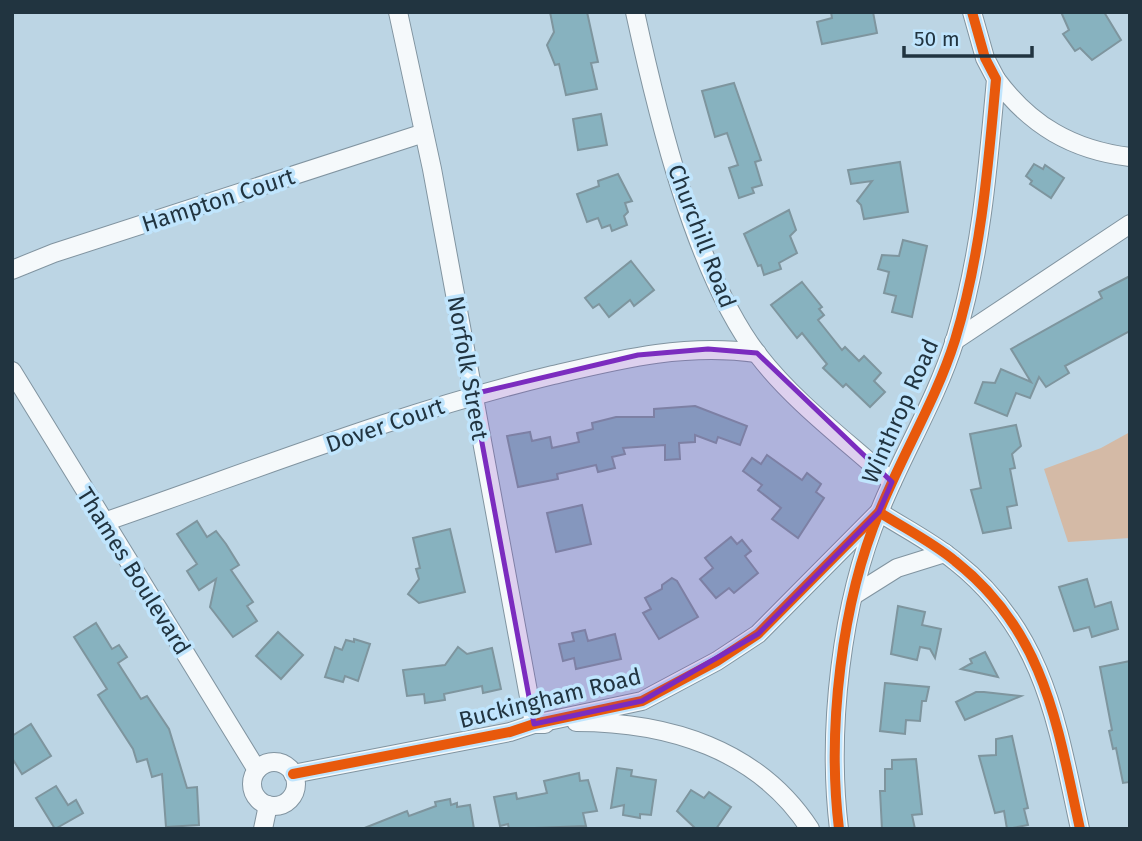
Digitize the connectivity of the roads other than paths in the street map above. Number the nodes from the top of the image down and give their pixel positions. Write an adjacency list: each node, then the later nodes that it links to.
1 (398, 12): 5 (street, Norfolk Street)
2 (635, 12): 10 (street, Churchill Road)
3 (972, 12): 4 (street, Winthrop Road)
4 (996, 79): 6 (street, Winthrop Road); 9 (street, Winthrop Road)
5 (424, 133): 8 (street, Hampton Court); 12 (street, Norfolk Street)
6 (1130, 157)
7 (1130, 224): 9 (street)
8 (12, 270)
9 (954, 341): 13 (street, Winthrop Road)
10 (757, 353): 12 (street, Dover Court); 13 (street, Churchill Road)
11 (12, 372): 15 (street, Thames Boulevard)
12 (473, 394): 15 (street, Dover Court); 18 (street, Norfolk Street)
13 (892, 482): 14 (street, Winthrop Road)
14 (879, 512): 16 (street); 17 (street, Winthrop Road); 18 (street, Buckingham Road)
15 (104, 522): 19 (street, Thames Boulevard)
16 (944, 553): 17 (street); 25 (street)
17 (854, 595): 24 (street, Winthrop Road)
18 (534, 724): 20 (street, Buckingham Road); 23 (street)
19 (257, 770): 20 (street); 21 (street)
20 (293, 774): 21 (street)
21 (268, 805): 22 (street)
22 (263, 829)
23 (810, 829)
24 (839, 829)
25 (1080, 829)

